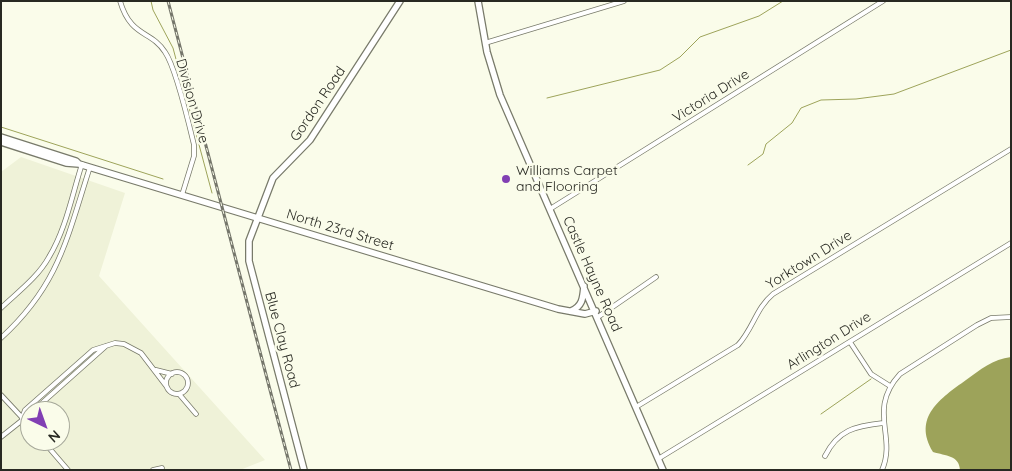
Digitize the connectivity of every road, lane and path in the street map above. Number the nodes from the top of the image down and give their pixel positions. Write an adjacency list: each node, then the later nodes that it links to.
1 (120, 1): 12 (street, Division Drive)
2 (400, 1): 14 (main road, Gordon Road)
3 (478, 1): 6 (main road, Castle Hayne Road)
4 (624, 1): 6 (street)
5 (884, 1): 13 (street, Victoria Drive)
6 (485, 43): 13 (main road, Castle Hayne Road)
7 (1, 137): 10 (main road, North 23rd Street)
8 (1, 142): 10 (main road, North 23rd Street)
9 (1011, 149): 33 (street, Yorktown Drive)
10 (80, 164): 11 (main road, North 23rd Street); 18 (street)
11 (90, 167): 12 (main road, North 23rd Street); 22 (street)
12 (182, 195): 14 (main road, North 23rd Street)
13 (550, 209): 17 (main road, Castle Hayne Road)
14 (258, 218): 19 (main road, North 23rd Street); 45 (main road, Blue Clay Road)
15 (1011, 243): 23 (street, Arlington Drive)
16 (656, 277): 20 (street)
17 (584, 284): 19 (main road); 20 (main road, Castle Hayne Road)
18 (1, 308)
19 (567, 311): 20 (main road, North 23rd Street)
20 (597, 314): 33 (main road, Castle Hayne Road)
21 (1011, 317): 27 (street)
22 (1, 338)
23 (850, 342): 27 (street); 41 (street, Arlington Drive)
24 (108, 345): 25 (street); 31 (street); 32 (street)
25 (156, 370): 26 (street); 28 (street)
26 (172, 374): 28 (street); 29 (street)
27 (890, 386): 37 (street)
28 (167, 387): 29 (street)
29 (178, 394): 34 (street)
30 (1, 395): 35 (street)
31 (35, 401)
32 (44, 401)
33 (636, 407): 41 (main road, Castle Hayne Road)
34 (196, 414)
35 (20, 416)
36 (20, 420): 38 (street)
37 (882, 423): 40 (street); 47 (street)
38 (1, 438)
39 (52, 451): 43 (street)
40 (825, 456)
41 (658, 459): 46 (main road, Castle Hayne Road)
42 (162, 468): 44 (street)
43 (68, 470)
44 (153, 470)
45 (304, 470)
46 (663, 470)
47 (882, 470)

